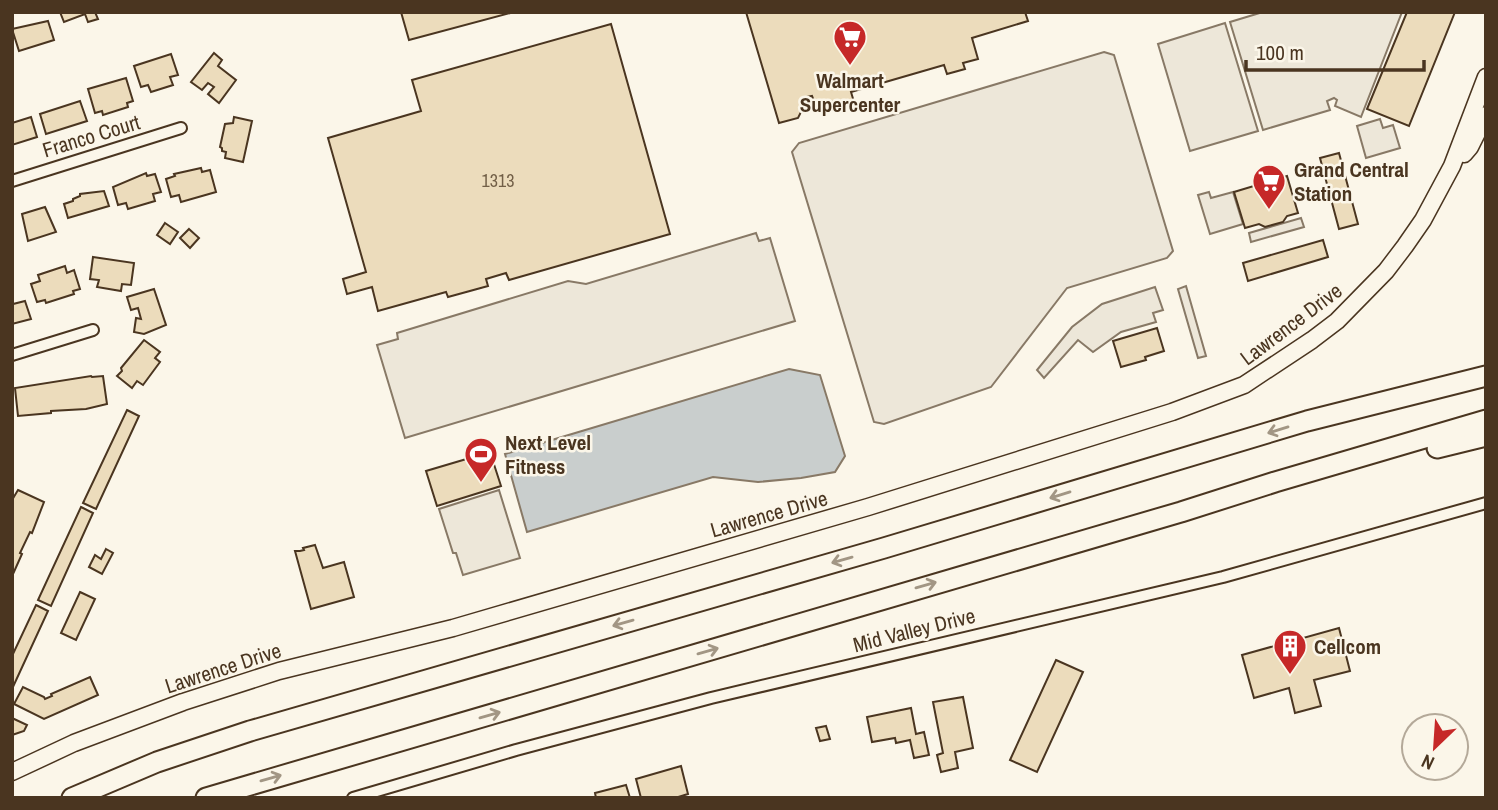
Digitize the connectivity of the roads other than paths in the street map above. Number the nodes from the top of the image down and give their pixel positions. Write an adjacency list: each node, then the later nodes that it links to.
1 (1486, 77): 4 (main road, Lawrence Drive)
2 (1486, 115): 4 (main road, Lawrence Drive)
3 (181, 128): 5 (street, Franco Court)
4 (1452, 166): 15 (main road, Lawrence Drive)
5 (12, 181)
6 (93, 330): 7 (street)
7 (12, 355)
8 (1486, 362): 11 (highway)
9 (1486, 376): 11 (highway)
10 (1486, 420): 13 (highway)
11 (1307, 421): 16 (highway, one-way to 16)
12 (1486, 436): 13 (highway)
13 (1275, 482): 17 (highway, one-way to 13)
14 (1486, 503): 18 (street, Mid Valley Drive)
15 (12, 772)
16 (72, 798)
17 (206, 798)
18 (353, 798)

